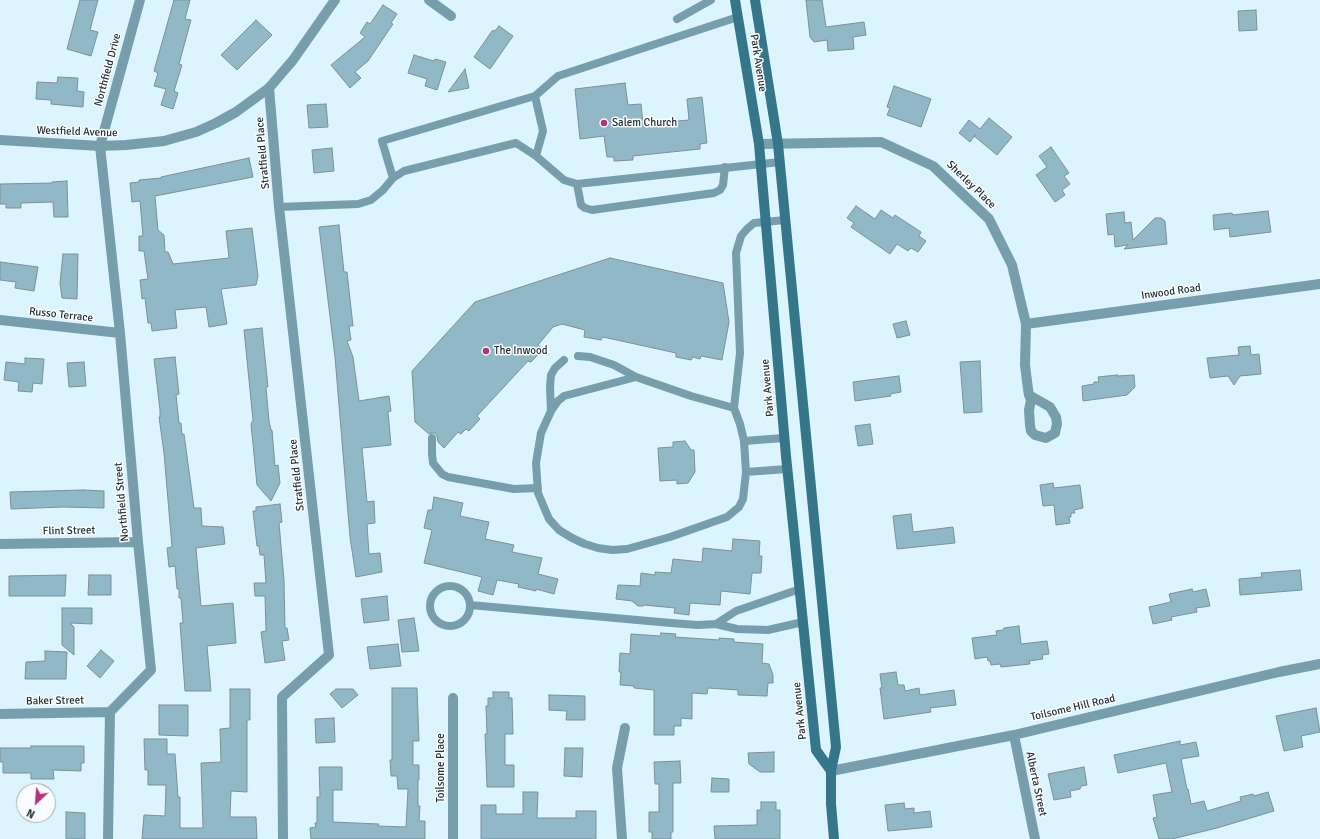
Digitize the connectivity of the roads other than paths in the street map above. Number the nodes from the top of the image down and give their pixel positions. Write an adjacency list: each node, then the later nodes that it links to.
1 (140, 0): 15 (street, Northfield Drive)
2 (335, 0): 10 (street, Westfield Avenue)
3 (429, 0): 7 (street)
4 (711, 0): 9 (lane)
5 (735, 0): 8 (main road, Park Avenue)
6 (755, 0): 14 (main road, Park Avenue)
7 (451, 16)
8 (738, 17): 11 (lane); 13 (main road, Park Avenue)
9 (677, 19)
10 (269, 88): 15 (street, Westfield Avenue); 22 (street, Stratfield Place)
11 (535, 96): 16 (lane); 20 (lane)
12 (0, 140): 15 (street, Westfield Avenue)
13 (759, 144): 14 (street, Sherley Place); 18 (main road, Park Avenue)
14 (778, 144): 17 (main road, Park Avenue); 27 (street, Sherley Place)
15 (100, 146): 28 (street, Northfield Street)
16 (536, 156): 20 (lane); 21 (lane)
17 (780, 162): 18 (lane); 23 (main road, Park Avenue)
18 (761, 163): 19 (lane); 24 (main road, Park Avenue)
19 (725, 167): 21 (lane); 21 (lane)
20 (393, 178): 22 (lane)
21 (577, 184)
22 (279, 207): 55 (street, Stratfield Place)
23 (785, 220): 24 (lane); 53 (main road, Park Avenue)
24 (766, 221): 33 (lane); 36 (main road, Park Avenue)
25 (1320, 284): 27 (street, Inwood Road)
26 (0, 320): 28 (street, Russo Terrace)
27 (1026, 324): 32 (street, Sherley Place)
28 (120, 333): 41 (street, Northfield Street)
29 (578, 356): 31 (lane)
30 (564, 360): 34 (lane)
31 (636, 377): 33 (lane); 34 (lane)
32 (1030, 395)
33 (734, 408): 37 (lane)
34 (551, 411): 40 (lane)
35 (432, 438): 40 (lane)
36 (784, 438): 37 (lane); 38 (main road, Park Avenue)
37 (744, 441): 39 (lane)
38 (787, 469): 39 (lane); 43 (main road, Park Avenue)
39 (746, 472): 40 (lane)
40 (538, 488)
41 (138, 542): 42 (street, Flint Street); 49 (street, Northfield Street)
42 (0, 544)
43 (800, 589): 45 (main road, Park Avenue); 46 (lane)
44 (470, 605): 44 (lane); 46 (lane)
45 (803, 622): 46 (lane); 53 (main road, Park Avenue)
46 (716, 624)
47 (1320, 664): 52 (street, Toilsome Hill Road)
48 (453, 698): 56 (street, Toilsome Place)
49 (110, 712): 50 (street, Baker Street); 54 (street)
50 (0, 714)
51 (624, 728): 57 (street)
52 (1014, 735): 53 (street, Toilsome Hill Road); 59 (street, Alberta Street)
53 (831, 771): 58 (main road, Park Avenue)
54 (108, 839)
55 (283, 839)
56 (453, 839)
57 (622, 839)
58 (834, 839)
59 (1035, 839)

